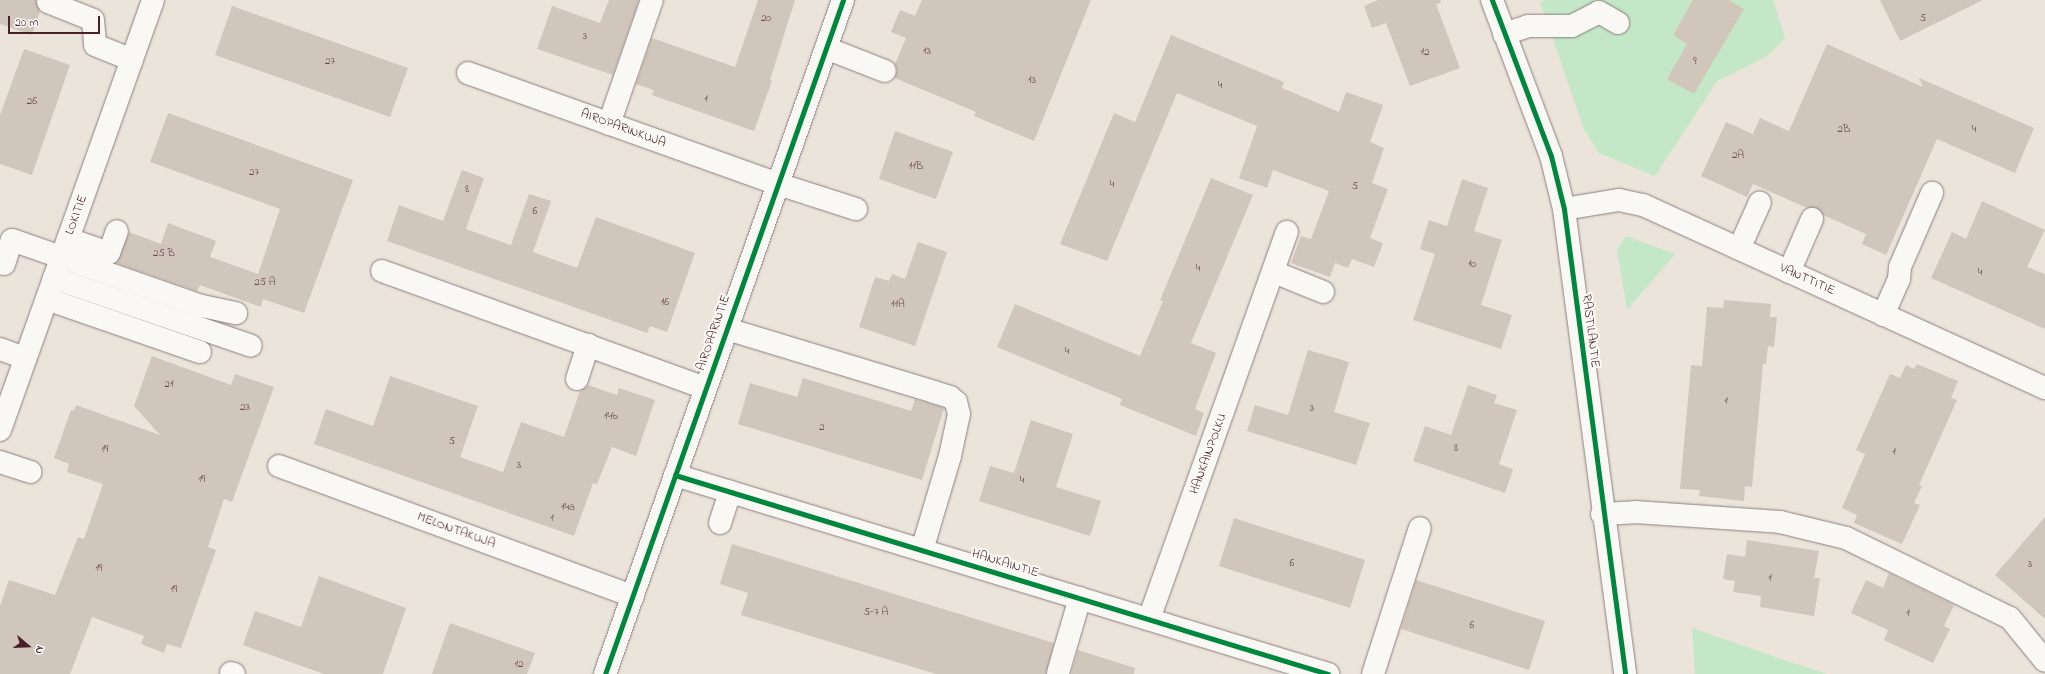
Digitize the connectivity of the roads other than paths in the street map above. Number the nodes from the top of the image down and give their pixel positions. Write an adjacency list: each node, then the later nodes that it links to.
1 (153, 0): 9 (street, LOKITIE)
2 (652, 0): 12 (street)
3 (843, 0): 8 (street, AIROPARINTIE)
4 (1492, 0): 7 (street, RASTILANTIE)
5 (48, 2): 9 (street)
6 (1618, 24): 7 (street)
7 (1504, 34): 17 (street, RASTILANTIE)
8 (826, 48): 10 (street); 13 (street, AIROPARINTIE)
9 (132, 60): 21 (street, LOKITIE)
10 (885, 71)
11 (468, 73): 12 (street, AIROPARINKUJA)
12 (609, 124): 13 (street, AIROPARINKUJA)
13 (778, 184): 16 (street, AIROPARINKUJA); 32 (street, AIROPARINTIE)
14 (1932, 193): 31 (street)
15 (1760, 202): 22 (street)
16 (856, 209)
17 (1564, 209): 22 (street, VANTTITIE); 47 (street, RASTILANTIE)
18 (1812, 220): 25 (street)
19 (117, 231): 21 (street)
20 (1287, 232): 27 (street, HANKAINPOLKU)
21 (65, 248): 23 (street); 26 (street, LOKITIE); 30 (street)
22 (1738, 249): 25 (street, VANTTITIE)
23 (4, 264)
24 (382, 271): 33 (street)
25 (1789, 272): 31 (street, VANTTITIE)
26 (54, 278): 29 (street, LOKITIE); 34 (street)
27 (1271, 281): 28 (street); 53 (street, HANKAINPOLKU)
28 (1323, 292)
29 (47, 299): 36 (street); 37 (street, LOKITIE)
30 (236, 313)
31 (1883, 315): 40 (street, VANTTITIE)
32 (727, 329): 39 (street, AIROPARINTIE); 50 (street)
33 (588, 345): 38 (street); 39 (street)
34 (251, 346)
35 (0, 349): 37 (street)
36 (200, 352)
37 (25, 358): 41 (street, LOKITIE)
38 (577, 379)
39 (706, 388): 45 (street, AIROPARINTIE)
40 (2045, 388)
41 (0, 430)
42 (0, 462): 44 (street)
43 (279, 466): 51 (street, MELONTAKUJA)
44 (30, 472)
45 (675, 475): 46 (street, HANKAINTIE); 51 (street, AIROPARINTIE)
46 (730, 492): 48 (street); 50 (street, HANKAINTIE)
47 (1602, 514): 54 (street); 59 (street, RASTILANTIE)
48 (720, 523)
49 (1420, 528): 58 (street)
50 (922, 550): 52 (street, HANKAINTIE)
51 (633, 596): 55 (street, AIROPARINTIE)
52 (1080, 598): 53 (street, HANKAINTIE); 56 (street)
53 (1149, 619): 57 (street, HANKAINTIE)
54 (2045, 661)
55 (606, 674)
56 (1058, 674)
57 (1328, 674)
58 (1373, 674)
59 (1625, 674)

